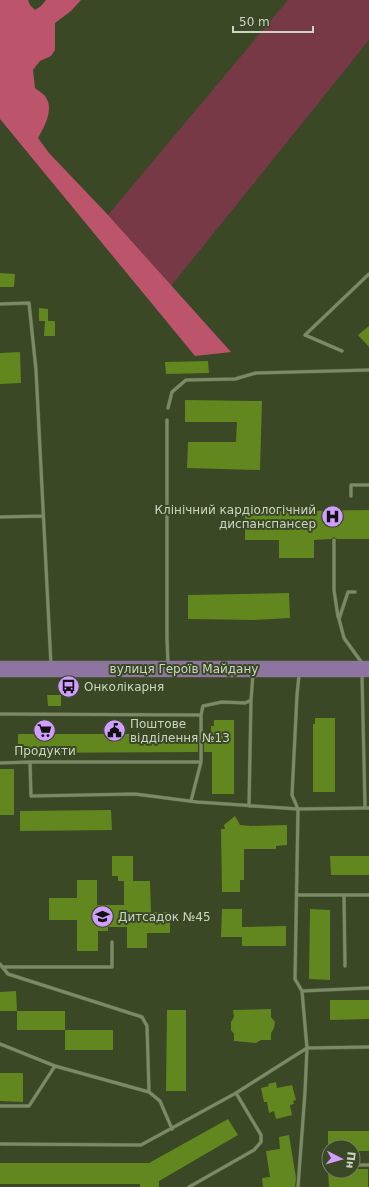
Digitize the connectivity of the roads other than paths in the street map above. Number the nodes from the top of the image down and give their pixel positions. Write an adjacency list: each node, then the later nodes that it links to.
1 (369, 274): 3 (lane)
2 (0, 304): 9 (lane)
3 (342, 351)
4 (369, 370): 5 (lane)
5 (168, 408)
6 (168, 420): 18 (lane)
7 (369, 485): 8 (lane)
8 (351, 496)
9 (43, 516): 10 (lane); 14 (lane)
10 (0, 517)
11 (334, 540): 13 (lane)
12 (355, 592): 13 (lane)
13 (339, 619): 17 (lane)
14 (51, 669): 18 (main road, вулиця Героїв Майдану); 19 (main road, вулиця Героїв Майдану)
15 (254, 669): 16 (main road, вулиця Героїв Майдану); 18 (main road, вулиця Героїв Майдану); 20 (lane)
16 (300, 669): 17 (main road, вулиця Героїв Майдану); 30 (lane)
17 (366, 669): 28 (lane)
18 (168, 670)
19 (2, 671)
20 (251, 700): 22 (lane); 27 (lane)
21 (0, 714): 22 (lane)
22 (201, 714): 24 (lane)
23 (30, 762): 24 (lane); 25 (lane); 26 (lane)
24 (201, 762): 26 (lane)
25 (0, 763)
26 (191, 801): 27 (lane)
27 (249, 806): 30 (lane)
28 (364, 808): 29 (lane); 30 (lane)
29 (369, 808)
30 (298, 809): 31 (lane)
31 (297, 895): 32 (lane); 38 (lane)
32 (344, 895): 33 (lane); 36 (lane)
33 (369, 895)
34 (112, 942): 35 (lane)
35 (1, 965): 43 (lane)
36 (345, 966)
37 (369, 988): 38 (lane)
38 (302, 991): 41 (lane)
39 (0, 1044): 42 (lane)
40 (369, 1047): 41 (lane)
41 (307, 1048): 44 (lane); 49 (lane)
42 (55, 1066): 43 (lane); 45 (lane)
43 (149, 1092): 46 (lane)
44 (236, 1093): 46 (lane); 48 (lane)
45 (0, 1106)
46 (172, 1129): 47 (lane)
47 (0, 1144)
48 (189, 1187)
49 (298, 1187)

